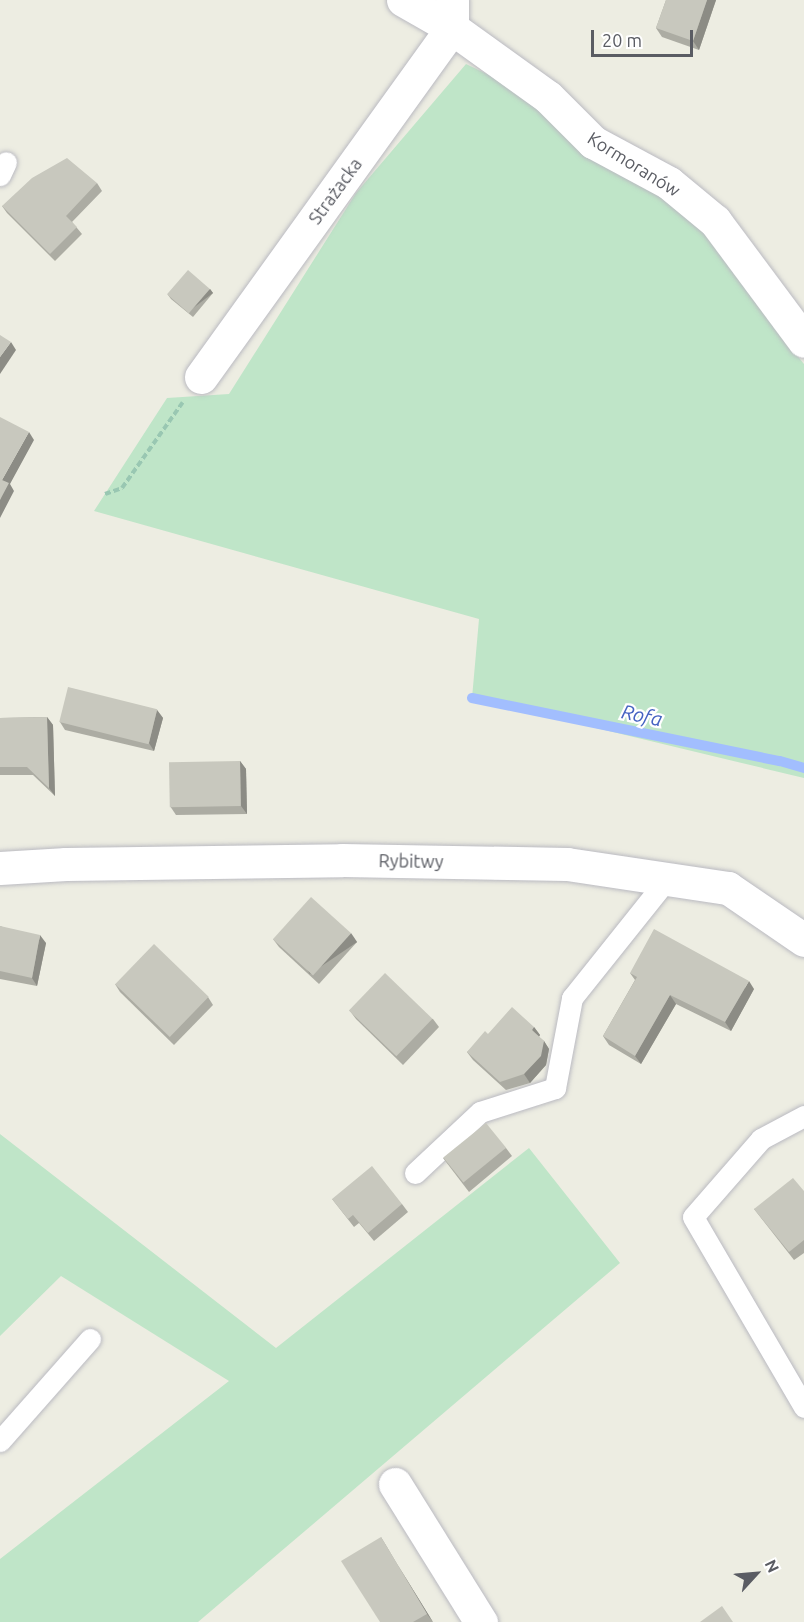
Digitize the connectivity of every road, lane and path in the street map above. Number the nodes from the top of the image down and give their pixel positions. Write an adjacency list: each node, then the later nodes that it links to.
1 (403, 0): 2 (street, Kormoranów)
2 (452, 14): 3 (street, Kormoranów); 4 (street, Strażacka)
3 (804, 341)
4 (201, 377): 5 (path)
5 (105, 494)
6 (0, 868): 7 (street, Rybitwy)
7 (667, 879): 8 (street, Rybitwy); 10 (lane)
8 (804, 940)
9 (804, 1116): 12 (lane)
10 (415, 1173)
11 (90, 1339): 13 (lane)
12 (804, 1407)
13 (0, 1441)
14 (395, 1484): 15 (street)
15 (481, 1622)

